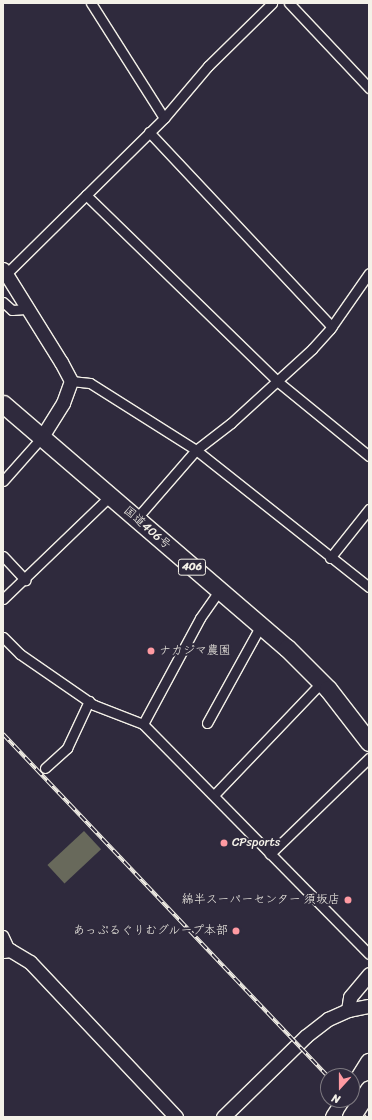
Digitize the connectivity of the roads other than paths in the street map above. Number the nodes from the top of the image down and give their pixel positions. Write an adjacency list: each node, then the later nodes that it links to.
1 (91, 3): 5 (street)
2 (272, 3): 5 (street)
3 (289, 3): 4 (street)
4 (369, 88)
5 (164, 118): 6 (street)
6 (149, 132): 7 (street); 12 (street)
7 (86, 195): 8 (street); 14 (street)
8 (5, 272): 11 (street)
9 (369, 273): 12 (street)
10 (3, 302): 11 (street)
11 (28, 309): 13 (street)
12 (332, 326): 14 (street)
13 (71, 381): 16 (street); 17 (street)
14 (277, 381): 17 (street); 18 (street)
15 (3, 404): 16 (highway, 国道406号 / 406)
16 (42, 438): 19 (street); 20 (highway, 国道406号 / 406)
17 (196, 450): 22 (street); 24 (street)
18 (369, 456)
19 (3, 481)
20 (110, 496): 22 (highway, 国道406号 / 406); 25 (street)
21 (369, 509): 24 (street)
22 (136, 519): 27 (highway, 国道406号 / 406)
23 (3, 556): 25 (street)
24 (330, 558): 26 (street)
25 (25, 580): 28 (street)
26 (369, 587)
27 (219, 591): 29 (highway, 国道406号 / 406); 34 (street)
28 (3, 598)
29 (261, 625): 31 (highway, 国道406号 / 406); 33 (street)
30 (3, 637): 32 (street)
31 (322, 682): 35 (highway, 国道406号 / 406); 38 (street)
32 (89, 701): 34 (street); 37 (street)
33 (207, 723)
34 (143, 724): 38 (street)
35 (369, 742)
36 (369, 758): 39 (street)
37 (45, 768)
38 (214, 795): 39 (street)
39 (270, 854): 42 (street)
40 (3, 935): 41 (street)
41 (6, 950): 50 (street)
42 (369, 954)
43 (369, 974): 45 (street)
44 (369, 1006): 45 (street)
45 (348, 1010): 51 (street)
46 (369, 1062): 47 (highway)
47 (360, 1076)
48 (369, 1089): 53 (highway, bridge)
49 (340, 1108): 52 (highway)
50 (176, 1117)
51 (223, 1117)
52 (334, 1117)
53 (351, 1117)

